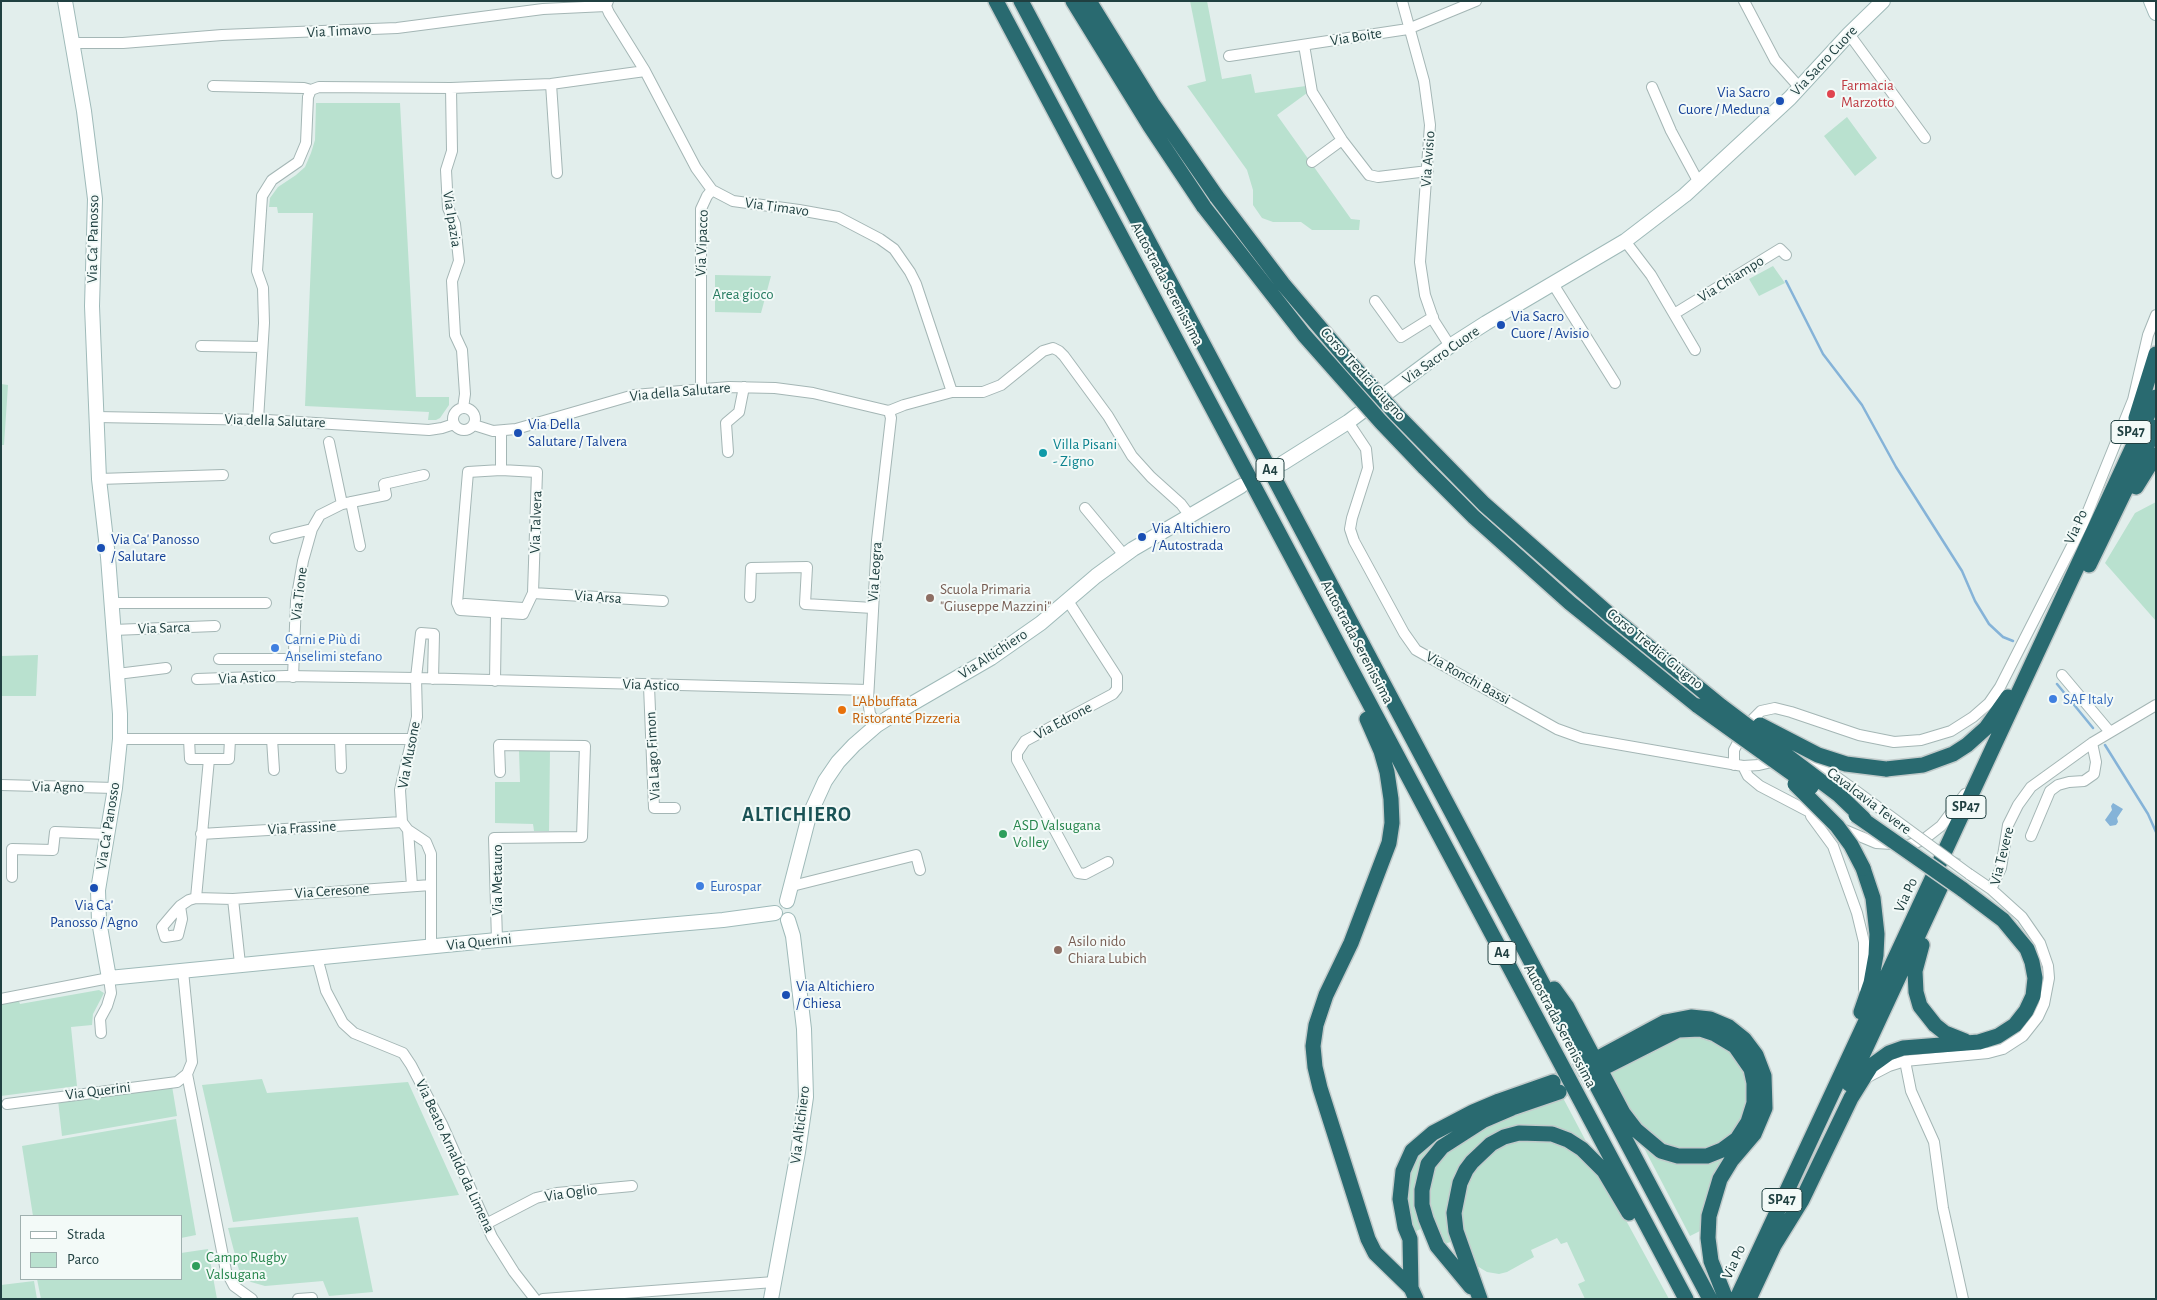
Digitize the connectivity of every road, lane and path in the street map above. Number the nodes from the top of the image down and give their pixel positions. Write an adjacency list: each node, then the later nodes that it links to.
1 (65, 1): 13 (street, Via Ca' Panosso)
2 (996, 1): 87 (highway, Autostrada Serenissima / A4)
3 (1021, 1): 141 (highway, Autostrada Serenissima / A4)
4 (1073, 1): 102 (highway, Corso Tredici Giugno, bridge)
5 (1089, 1): 88 (highway, Corso Tredici Giugno, bridge)
6 (1402, 1): 11 (street, Via Avisio)
7 (1476, 1): 11 (street, Via Boite)
8 (1744, 1): 21 (street)
9 (1884, 1): 12 (street, Via Sacro Cuore)
10 (607, 4): 13 (street, Via Timavo); 16 (street, Via Timavo)
11 (1408, 29): 14 (street, Via Boite); 26 (street, Via Avisio)
12 (1849, 34): 21 (street, Via Sacro Cuore); 23 (street)
13 (71, 43): 49 (street, Via Ca' Panosso)
14 (1304, 45): 15 (street, Via Boite); 24 (street)
15 (1229, 56)
16 (645, 71): 17 (street); 29 (street, Via Timavo)
17 (551, 84): 20 (street); 27 (street)
18 (213, 86): 22 (street)
19 (1652, 87): 28 (street)
20 (451, 88): 22 (street); 47 (street, Via Ipazia)
21 (1800, 88): 28 (street, Via Sacro Cuore)
22 (311, 90): 39 (street)
23 (1925, 138)
24 (1342, 140): 25 (street); 26 (street)
25 (1312, 162)
26 (1428, 171): 36 (street, Via Avisio)
27 (557, 173)
28 (1699, 183): 30 (street, Via Sacro Cuore)
29 (712, 190): 44 (street, Via Vipacco); 45 (street, Via Timavo)
30 (1625, 241): 32 (street, Via Sacro Cuore); 34 (street)
31 (1786, 255): 34 (street, Via Chiampo)
32 (1553, 284): 38 (street, Via Sacro Cuore); 42 (street)
33 (1375, 300): 36 (street)
34 (1674, 314): 40 (street)
35 (2156, 315): 114 (street, Via Po)
36 (1433, 318): 38 (street, Via Avisio)
37 (201, 346): 39 (street)
38 (1450, 346): 51 (street, Via Sacro Cuore)
39 (262, 347): 50 (street)
40 (1695, 350)
41 (2156, 354): 67 (highway, SP47)
42 (1615, 383)
43 (744, 387): 44 (street, Via della Salutare); 48 (street, Via della Salutare); 57 (street)
44 (701, 389): 55 (street, Via della Salutare)
45 (952, 392): 48 (street); 68 (street)
46 (2156, 397): 67 (highway, SP47)
47 (463, 408): 52 (street); 53 (street)
48 (890, 415): 83 (street, Via Leogra)
49 (96, 417): 50 (street, Via della Salutare); 63 (street, Via Ca' Panosso)
50 (258, 420): 52 (street, Via della Salutare)
51 (1348, 422): 59 (street, Via Sacro Cuore); 114 (street, Via Ronchi Bassi)
52 (454, 424): 53 (street, Via della Salutare)
53 (474, 425): 55 (street, Via della Salutare)
54 (2156, 427): 72 (highway, SP47)
55 (501, 431): 60 (street)
56 (329, 442): 65 (street)
57 (728, 452)
58 (2156, 456): 72 (highway, SP47)
59 (1283, 463)
60 (501, 470): 74 (street, Via Talvera); 81 (street, Via Talvera)
61 (424, 474): 65 (street, Via Tione)
62 (223, 475): 63 (street)
63 (99, 479): 79 (street, Via Ca' Panosso)
64 (1238, 488): 68 (street, Via Altichiero)
65 (347, 503): 69 (street, Via Tione); 71 (street)
66 (1085, 508): 73 (street)
67 (2104, 508): 78 (highway, Via Po / SP47)
68 (1190, 516): 73 (street, Via Altichiero)
69 (312, 529): 70 (street); 90 (street, Via Tione)
70 (275, 538)
71 (360, 546)
72 (2094, 554): 127 (highway, Via Po / SP47)
73 (1124, 555): 77 (street, Via Altichiero)
74 (533, 593): 76 (street, Via Arsa); 82 (street, Via Talvera)
75 (750, 597): 83 (street)
76 (663, 601)
77 (1068, 601): 103 (street, Via Altichiero); 128 (street, Via Edrone)
78 (2061, 602): 88 (highway, bridge); 113 (highway, Via Po / SP47)
79 (112, 603): 80 (street); 86 (street, Via Ca' Panosso)
80 (266, 603)
81 (457, 603): 82 (street); 84 (street)
82 (527, 608): 84 (street)
83 (872, 608): 100 (street, Via Leogra)
84 (496, 614): 98 (street)
85 (215, 626): 86 (street, Via Sarca)
86 (113, 630): 92 (street, Via Ca' Panosso)
87 (1337, 641): 160 (highway, Autostrada Serenissima / A4); 162 (highway)
88 (1655, 651): 122 (highway, bridge)
89 (219, 659): 90 (street)
90 (293, 659): 94 (street, Via Tione)
91 (166, 668): 92 (street)
92 (117, 674): 105 (street, Via Ca' Panosso)
93 (2062, 675): 104 (street)
94 (293, 677): 95 (street, Via Astico); 96 (street, Via Astico)
95 (416, 678): 97 (street, Via Astico); 97 (street); 110 (street, Via Musone)
96 (197, 679)
97 (433, 679): 98 (street, Via Astico)
98 (495, 681): 99 (street, Via Astico)
99 (649, 686): 100 (street, Via Astico); 120 (street, Via Lago Fimon)
100 (868, 690): 103 (street, Via Leogra)
101 (2156, 705): 104 (street, Via Tevere)
102 (1698, 706): 122 (highway, bridge); 149 (highway, bridge)
103 (877, 725): 133 (street, Via Altichiero)
104 (2110, 732): 111 (street, Via Tevere)
105 (120, 738): 106 (street); 119 (street, Via Ca' Panosso)
106 (189, 738): 108 (street); 112 (street)
107 (272, 738): 108 (street); 109 (street); 116 (street)
108 (230, 739): 112 (street)
109 (340, 739): 110 (street); 115 (street)
110 (411, 739): 123 (street, Via Musone)
111 (2092, 743): 126 (street, Via Tevere); 134 (street, Via Tevere)
112 (209, 760): 125 (street)
113 (1987, 762): 121 (street); 156 (highway, Via Po / SP47)
114 (1739, 766): 121 (street); 134 (street, Cavalcavia Tevere, bridge)
115 (341, 768)
116 (274, 770)
117 (500, 772): 142 (street, Via Metauro)
118 (1, 785): 119 (street, Via Agno)
119 (115, 788): 124 (street, Via Ca' Panosso)
120 (675, 808)
121 (1806, 810): 149 (street)
122 (1864, 819): 151 (highway, bridge)
123 (405, 826): 125 (street, Via Frassine); 131 (street); 132 (street, Via Musone)
124 (107, 834): 130 (street); 147 (street, Via Ca' Panosso)
125 (201, 834): 135 (street)
126 (2031, 836)
127 (1954, 856)
128 (1108, 862)
129 (920, 870): 133 (street)
130 (12, 877)
131 (431, 885): 132 (street, Via Ceresone); 143 (street)
132 (412, 886): 136 (street, Via Ceresone)
133 (792, 886): 137 (street, Via Altichiero)
134 (1991, 889): 152 (street, Via Tevere)
135 (196, 898): 136 (street, Via Ceresone); 138 (street, Via Ceresone)
136 (233, 899): 145 (street)
137 (787, 901): 139 (street, Via Altichiero); 140 (street, Via Altichiero)
138 (180, 906)
139 (775, 913): 140 (street); 142 (street, Via Querini)
140 (788, 920): 161 (street, Via Altichiero)
141 (1518, 939): 165 (highway); 172 (highway, Autostrada Serenissima / A4)
142 (497, 940): 143 (street, Via Querini)
143 (431, 946): 144 (street, Via Querini)
144 (317, 957): 145 (street, Via Querini); 158 (street, Via Beato Arnaldo da Limena)
145 (240, 964): 146 (street, Via Querini)
146 (183, 971): 147 (street, Via Querini); 153 (street)
147 (108, 978): 148 (street, Via Querini); 150 (street)
148 (1, 999)
149 (1863, 1005): 156 (highway)
150 (101, 1033)
151 (1969, 1042): 154 (highway); 159 (highway, Via Po / SP47)
152 (1905, 1061): 154 (street, Via Tevere); 173 (street)
153 (187, 1074): 155 (street, Via Querini); 166 (street)
154 (1859, 1082): 159 (highway)
155 (7, 1104)
156 (1827, 1105): 165 (highway, Via Po / SP47)
157 (632, 1186): 158 (street, Via Oglio)
158 (486, 1224): 168 (street, Via Beato Arnaldo da Limena)
159 (1773, 1247): 165 (highway, Via Po / SP47)
160 (1667, 1264): 163 (highway); 171 (highway, Autostrada Serenissima / A4)
161 (774, 1282): 169 (street); 170 (street, Via Altichiero)
162 (1414, 1293): 163 (highway)
163 (1479, 1297)
164 (312, 1298): 167 (street)
165 (1738, 1298)
166 (252, 1299)
167 (298, 1299)
168 (535, 1299)
169 (543, 1299)
170 (771, 1299)
171 (1686, 1299)
172 (1710, 1299)
173 (1963, 1299)

